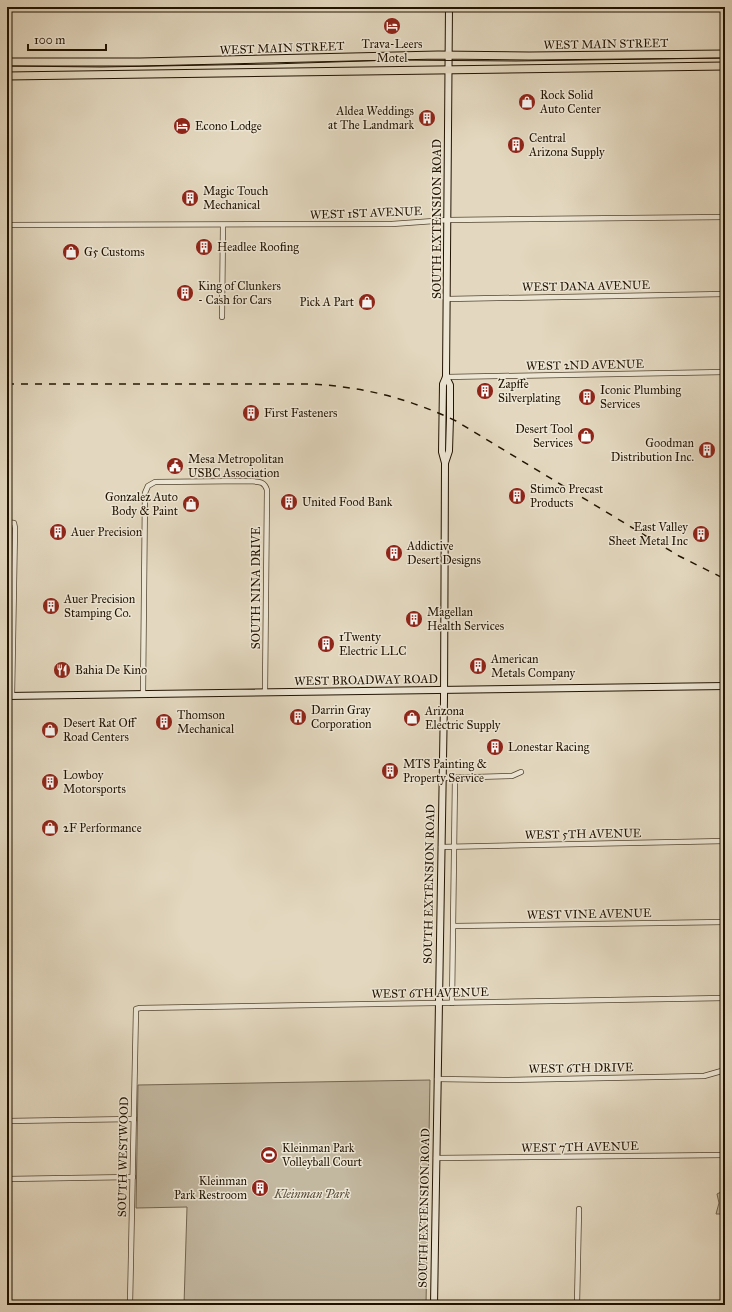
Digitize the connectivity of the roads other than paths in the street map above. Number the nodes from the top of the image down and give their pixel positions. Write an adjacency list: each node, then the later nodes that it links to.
1 (449, 7): 4 (street, SOUTH EXTENSION ROAD)
2 (725, 54): 4 (main road, WEST MAIN STREET)
3 (7, 62): 4 (main road, WEST MAIN STREET)
4 (449, 62): 5 (main road, WEST MAIN STREET); 6 (main road, WEST MAIN STREET); 8 (street, SOUTH EXTENSION ROAD)
5 (725, 66)
6 (7, 76)
7 (725, 217): 8 (street, WEST 1ST AVENUE)
8 (448, 220): 10 (street, WEST 1ST AVENUE); 12 (street, SOUTH EXTENSION ROAD)
9 (7, 225): 10 (street, WEST 1ST AVENUE)
10 (223, 226): 13 (street)
11 (725, 294): 12 (street, WEST DANA AVENUE)
12 (447, 298): 15 (street, SOUTH EXTENSION ROAD)
13 (222, 317)
14 (725, 372): 15 (street, WEST 2ND AVENUE)
15 (446, 377): 18 (street, SOUTH EXTENSION ROAD)
16 (7, 522): 21 (street)
17 (725, 686): 18 (street, WEST BROADWAY ROAD)
18 (444, 689): 19 (street, WEST BROADWAY ROAD); 23 (street, SOUTH EXTENSION ROAD)
19 (265, 692): 20 (street, WEST BROADWAY ROAD); 20 (street, SOUTH NINA DRIVE)
20 (143, 694): 21 (street, WEST BROADWAY ROAD)
21 (10, 696)
22 (521, 772): 24 (street)
23 (442, 778): 24 (street); 27 (street, SOUTH EXTENSION ROAD)
24 (455, 778): 26 (street, SOUTH EXTENSION ROAD)
25 (725, 841): 26 (street, WEST 5TH AVENUE)
26 (455, 846): 27 (street, WEST 5TH AVENUE); 29 (street, SOUTH EXTENSION ROAD)
27 (440, 847): 31 (street, SOUTH EXTENSION ROAD)
28 (725, 922): 29 (street, WEST VINE AVENUE)
29 (454, 926): 32 (street, SOUTH EXTENSION ROAD)
30 (725, 998): 32 (street, WEST 6TH AVENUE)
31 (438, 1003): 32 (street, WEST 6TH AVENUE); 33 (street, WEST 6TH AVENUE); 35 (street, SOUTH EXTENSION ROAD)
32 (452, 1003)
33 (136, 1009): 36 (street, SOUTH WESTWOOD)
34 (725, 1070): 35 (street, WEST 6TH DRIVE)
35 (437, 1079): 39 (street, SOUTH EXTENSION ROAD)
36 (134, 1119): 37 (street); 40 (street, SOUTH WESTWOOD)
37 (7, 1121)
38 (725, 1155): 39 (street, WEST 7TH AVENUE)
39 (436, 1158): 44 (street, SOUTH EXTENSION ROAD)
40 (133, 1177): 41 (street); 43 (street, SOUTH WESTWOOD)
41 (7, 1179)
42 (579, 1209): 45 (street)
43 (130, 1305)
44 (434, 1305)
45 (577, 1305)

